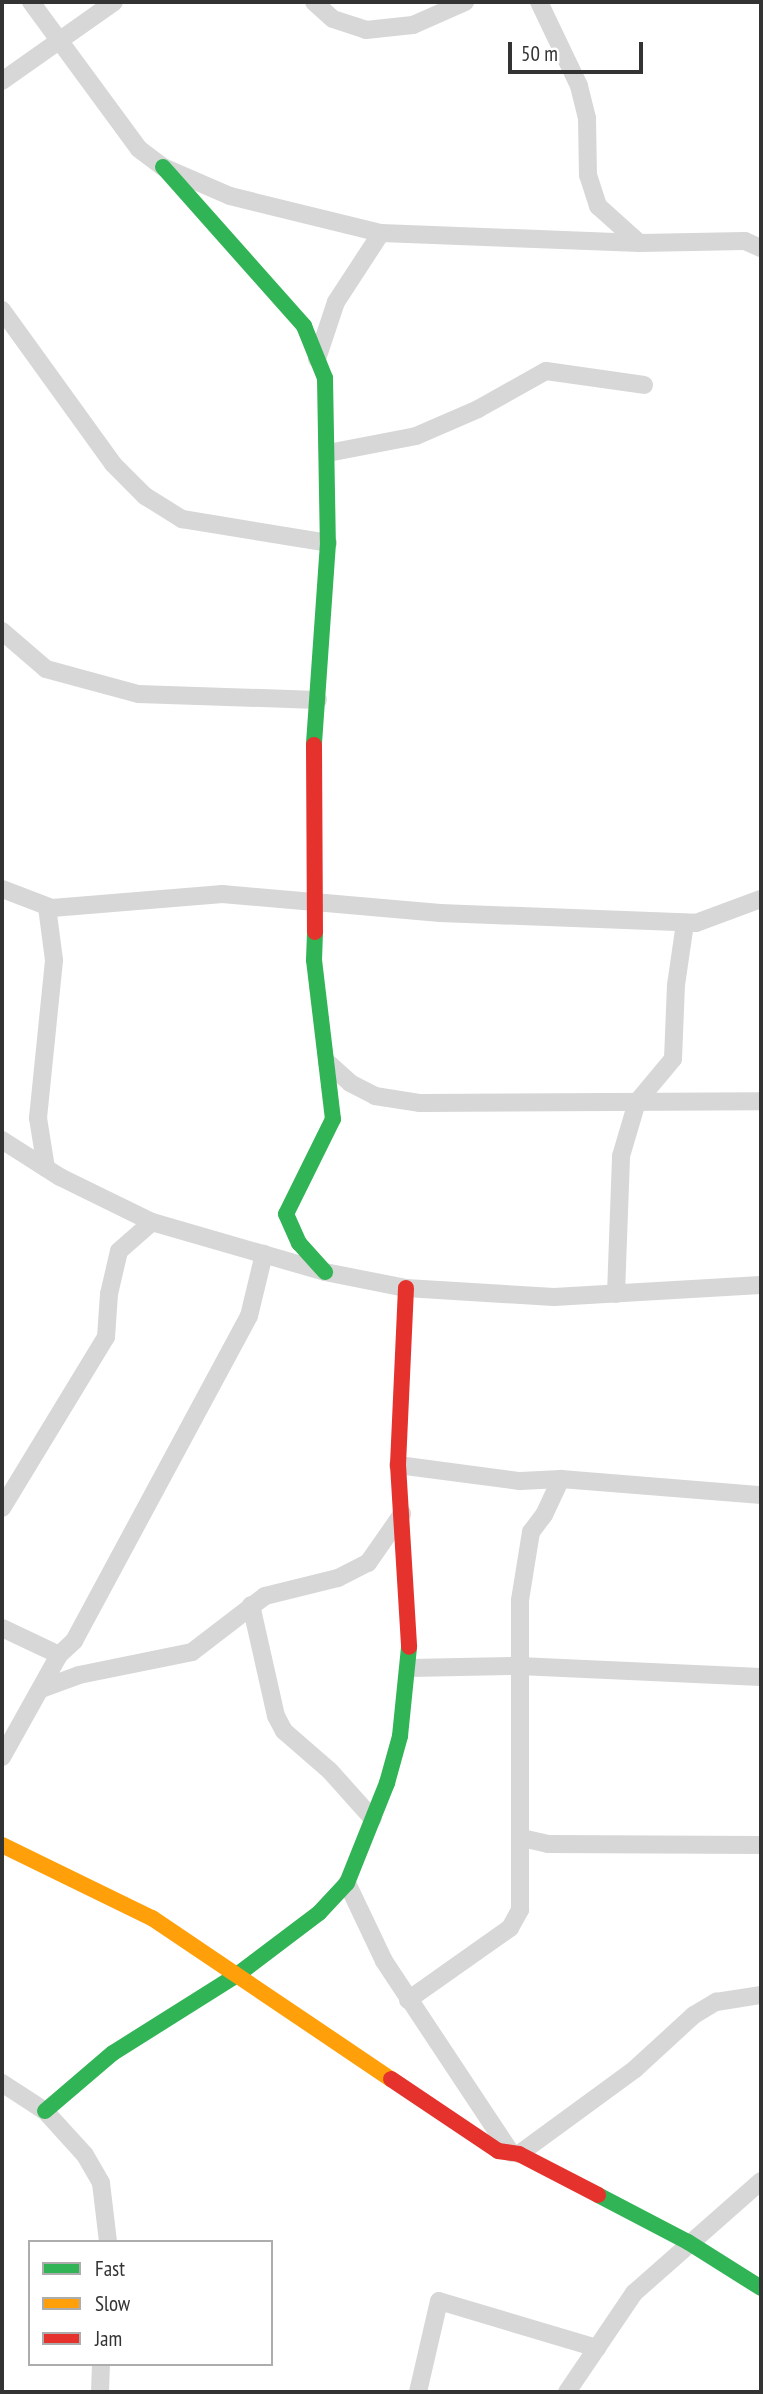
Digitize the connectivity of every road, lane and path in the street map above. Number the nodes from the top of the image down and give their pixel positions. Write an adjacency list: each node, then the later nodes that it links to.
1 (31, 2): 6 (street)
2 (114, 2): 6 (street)
3 (314, 2): 4 (street)
4 (465, 2)
5 (539, 2): 10 (street)
6 (57, 42): 7 (street); 8 (street)
7 (2, 82)
8 (163, 167): 9 (street); 13 (street)
9 (381, 233): 10 (street); 13 (street)
10 (640, 243): 11 (street)
11 (761, 248)
12 (2, 310): 16 (street)
13 (317, 359): 15 (street)
14 (644, 385): 15 (street)
15 (328, 453): 16 (street)
16 (328, 543): 18 (street)
17 (2, 631): 18 (street)
18 (318, 700): 21 (street)
19 (2, 889): 22 (street)
20 (761, 900): 23 (street)
21 (317, 902): 22 (street); 23 (street); 24 (street)
22 (47, 907): 28 (street)
23 (685, 923): 26 (street)
24 (327, 1062): 26 (street); 31 (street)
25 (761, 1101): 26 (street)
26 (637, 1102): 34 (street)
27 (2, 1140): 28 (street)
28 (46, 1168): 29 (street)
29 (152, 1222): 30 (street); 38 (street)
30 (264, 1254): 31 (street); 42 (street)
31 (326, 1272): 33 (street)
32 (761, 1285): 34 (street)
33 (406, 1289): 34 (street); 35 (street)
34 (616, 1294)
35 (398, 1465): 36 (street); 39 (street)
36 (561, 1479): 37 (street); 43 (street)
37 (761, 1495)
38 (2, 1508)
39 (402, 1514): 40 (street); 44 (street)
40 (251, 1605): 46 (street); 48 (street)
41 (2, 1628): 42 (street)
42 (59, 1655): 46 (street)
43 (519, 1666): 44 (street); 45 (street); 49 (street)
44 (410, 1668): 48 (street)
45 (761, 1677)
46 (41, 1689): 47 (street)
47 (2, 1757)
48 (373, 1819): 52 (street)
49 (522, 1838): 50 (street); 55 (street)
50 (761, 1844)
51 (2, 1845): 53 (street)
52 (347, 1883): 53 (street); 55 (street)
53 (237, 1975): 57 (street); 58 (street)
54 (761, 1995): 58 (street)
55 (408, 2000): 58 (street)
56 (2, 2083): 57 (street)
57 (45, 2111): 60 (street)
58 (515, 2154): 61 (street)
59 (761, 2181): 61 (street)
60 (107, 2240)
61 (688, 2242): 62 (street); 63 (street)
62 (761, 2288)
63 (597, 2348): 66 (street); 67 (street)
64 (101, 2366): 65 (street)
65 (100, 2392)
66 (418, 2392)
67 (567, 2392)

